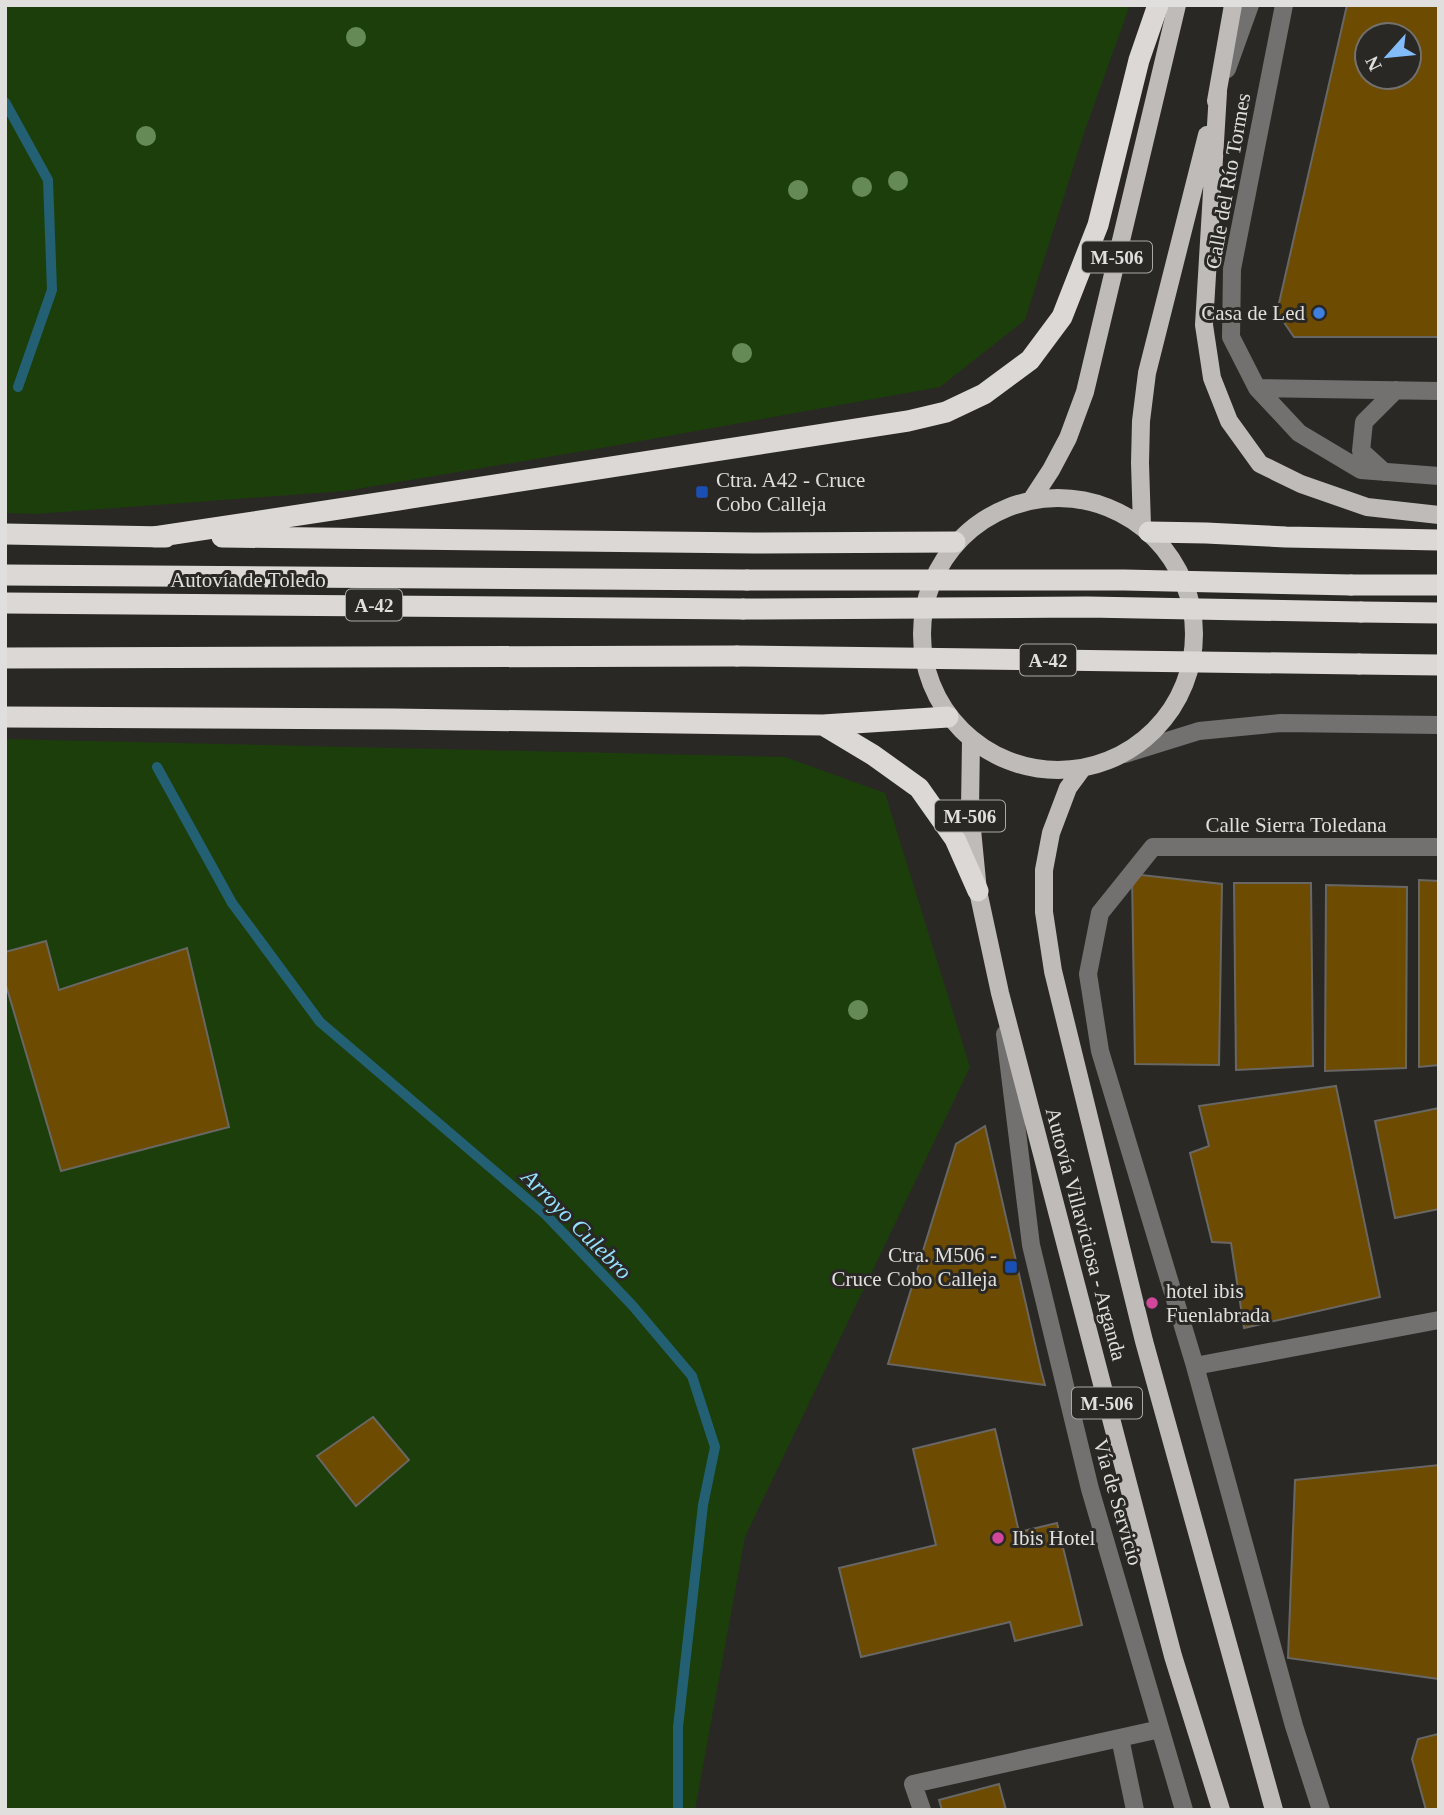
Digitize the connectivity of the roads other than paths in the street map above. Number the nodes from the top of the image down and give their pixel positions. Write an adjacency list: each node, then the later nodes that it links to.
1 (1158, 5): 16 (highway)
2 (1177, 5): 12 (main road, M-506)
3 (1233, 5): 6 (main road, M-506)
4 (1250, 5): 6 (street)
5 (1284, 5): 7 (street, Calle del Río Tormes)
6 (1218, 92): 13 (main road); 14 (main road, M-506)
7 (1257, 388): 8 (street); 10 (street, Calle del Río Tormes)
8 (1396, 390): 9 (street); 10 (street)
9 (1439, 391)
10 (1384, 472): 11 (street, Calle del Río Tormes)
11 (1435, 478)
12 (1032, 499): 14 (main road); 18 (main road)
13 (1439, 515)
14 (1145, 529): 17 (highway); 30 (main road)
15 (5, 534): 16 (highway)
16 (154, 537): 18 (highway)
17 (1439, 540)
18 (955, 542): 25 (main road)
19 (5, 575): 20 (highway, bridge)
20 (1439, 585)
21 (5, 603): 22 (highway, Autovía de Toledo / A-42, bridge)
22 (1439, 613)
23 (5, 658): 24 (highway, A-42, bridge)
24 (1439, 665)
25 (948, 717): 27 (highway); 29 (main road)
26 (7, 718): 27 (highway)
27 (822, 725): 33 (highway)
28 (1439, 725): 30 (street)
29 (971, 740): 31 (main road); 33 (main road, M-506)
30 (1125, 754): 31 (main road)
31 (1082, 769): 35 (main road, M-506)
32 (1439, 847): 36 (street, Calle Sierra Toledana)
33 (978, 891): 34 (main road, M-506)
34 (1000, 993): 39 (street, Vía de Servicio); 44 (main road, Autovía Villaviciosa - Arganda / M-506)
35 (1072, 1049): 36 (street); 45 (main road, M-506)
36 (1100, 1051): 38 (street)
37 (1439, 1320): 38 (street)
38 (1195, 1366): 46 (street)
39 (1160, 1729): 40 (street); 43 (street, Vía de Servicio)
40 (1120, 1738): 41 (street); 42 (street)
41 (922, 1810)
42 (1135, 1810)
43 (1184, 1810)
44 (1221, 1810)
45 (1274, 1810)
46 (1321, 1810)

